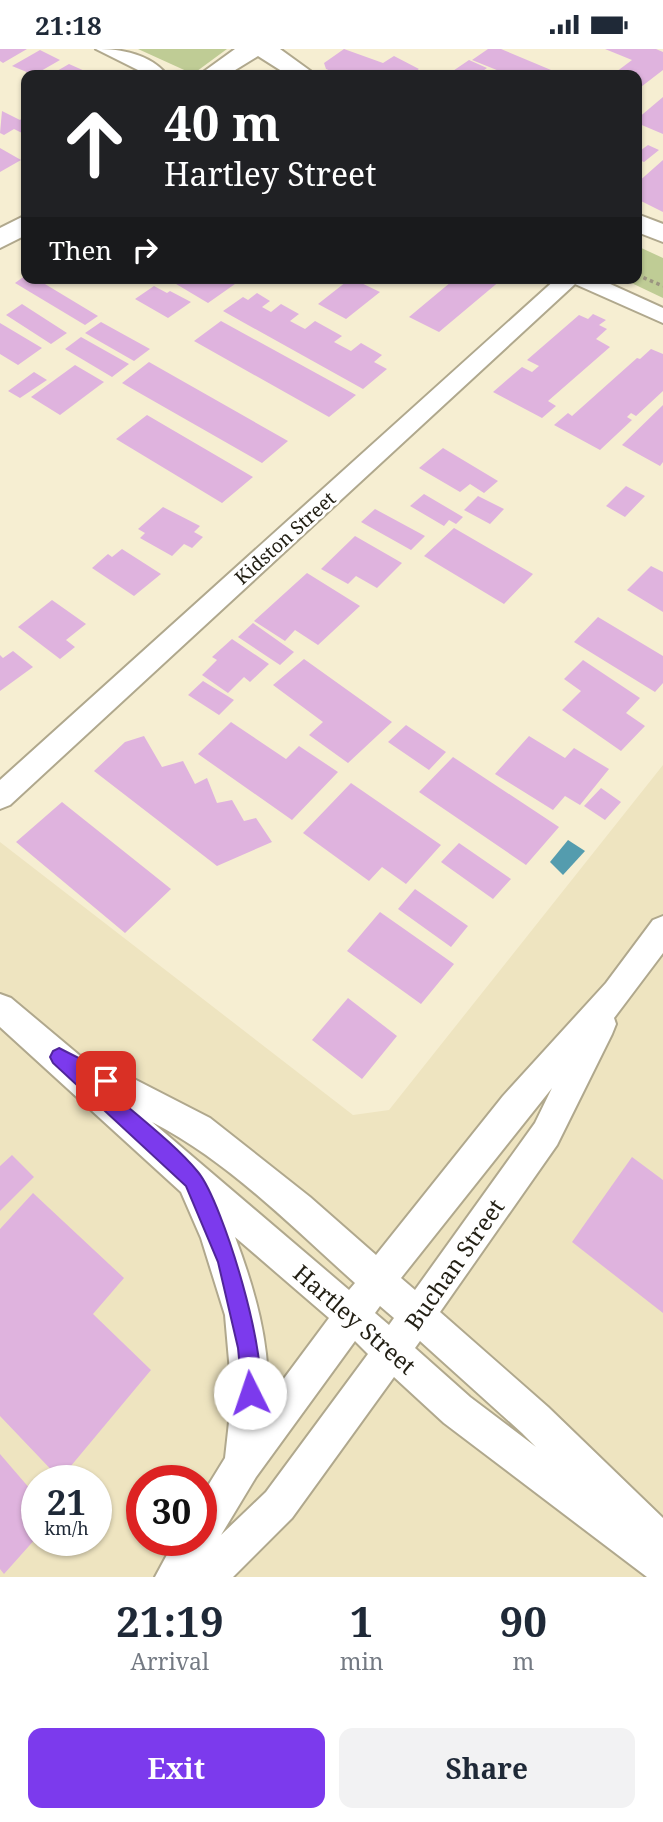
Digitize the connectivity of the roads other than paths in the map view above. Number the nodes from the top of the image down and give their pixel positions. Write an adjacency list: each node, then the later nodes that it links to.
1 (105, 49): 4 (street)
2 (253, 49): 5 (street)
3 (275, 58): 6 (street)
4 (152, 70)
5 (219, 70)
6 (295, 70)
7 (642, 224): 8 (street)
8 (663, 234)
9 (563, 284): 12 (street, Kidston Street)
10 (592, 284): 11 (street)
11 (663, 316)
12 (0, 797)
13 (663, 929): 14 (street, Buchan Street)
14 (617, 993): 18 (street, Buchan Street); 20 (street, Buchan Street)
15 (0, 1008): 16 (street, Hartley Street)
16 (59, 1057): 17 (street, Hartley Street); 18 (street, Hartley Street)
17 (193, 1179): 19 (street, Hartley Street); 22 (street)
18 (378, 1280): 19 (street, Buchan Street); 20 (street, Hartley Street)
19 (352, 1315): 21 (street, Hartley Street); 22 (street, Buchan Street)
20 (418, 1316): 21 (street, Buchan Street); 24 (street, Hartley Street)
21 (393, 1351): 26 (street, Hartley Street); 28 (street, Buchan Street)
22 (243, 1464): 23 (street, Buchan Street)
23 (217, 1507)
24 (663, 1544)
25 (187, 1556): 27 (street)
26 (663, 1565)
27 (174, 1577)
28 (206, 1577)

